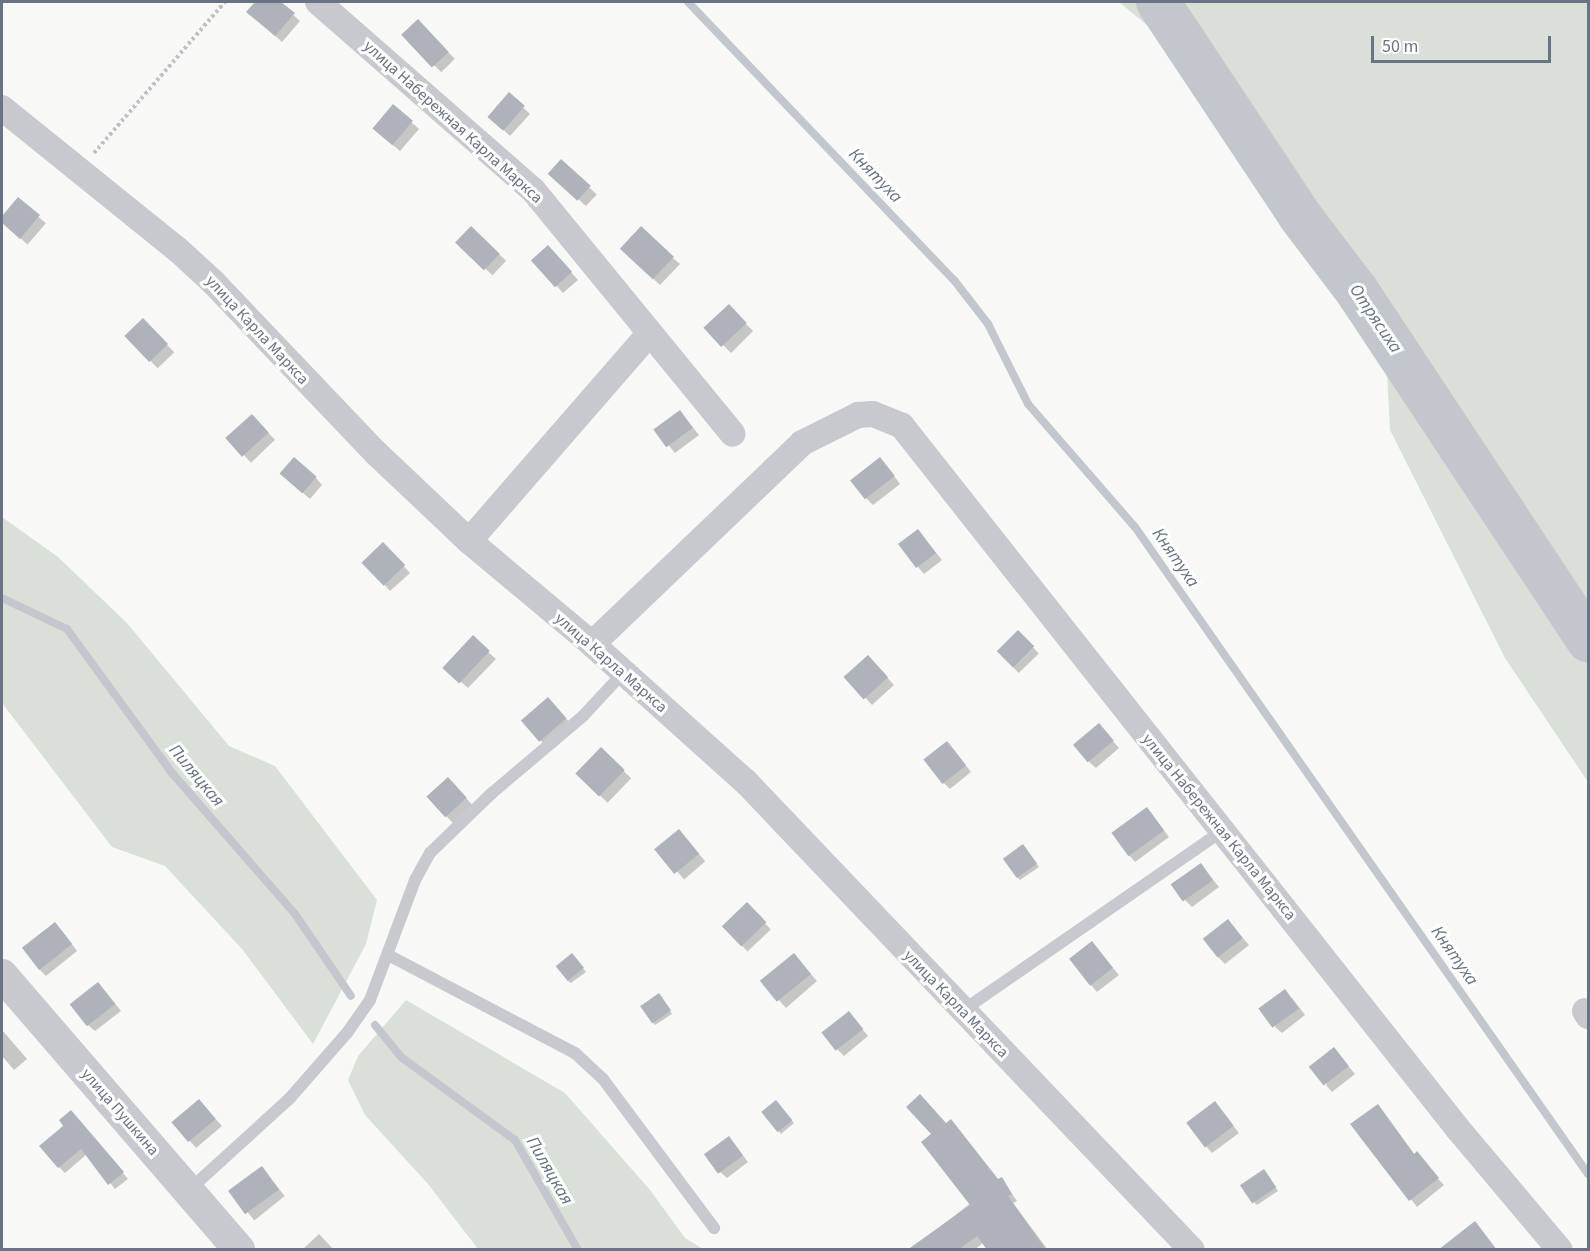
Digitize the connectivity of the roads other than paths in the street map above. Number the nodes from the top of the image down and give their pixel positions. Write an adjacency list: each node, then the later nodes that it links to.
1 (318, 2): 3 (street, улица Набережная Карла Маркса)
2 (2, 108): 5 (street, улица Карла Маркса)
3 (649, 334): 4 (street, улица Набережная Карла Маркса); 5 (street)
4 (733, 434)
5 (469, 541): 6 (street, улица Карла Маркса)
6 (592, 644): 7 (street, улица Карла Маркса); 8 (street, улица Набережная Карла Маркса)
7 (623, 673): 9 (lane); 11 (street, улица Карла Маркса)
8 (1223, 830): 11 (lane); 16 (street, улица Набережная Карла Маркса)
9 (390, 956): 12 (lane); 13 (lane)
10 (2, 975): 12 (street, улица Пушкина)
11 (962, 1011): 15 (street, улица Карла Маркса)
12 (188, 1191): 14 (street, улица Пушкина)
13 (714, 1228)
14 (239, 1250)
15 (1191, 1250)
16 (1560, 1250)

